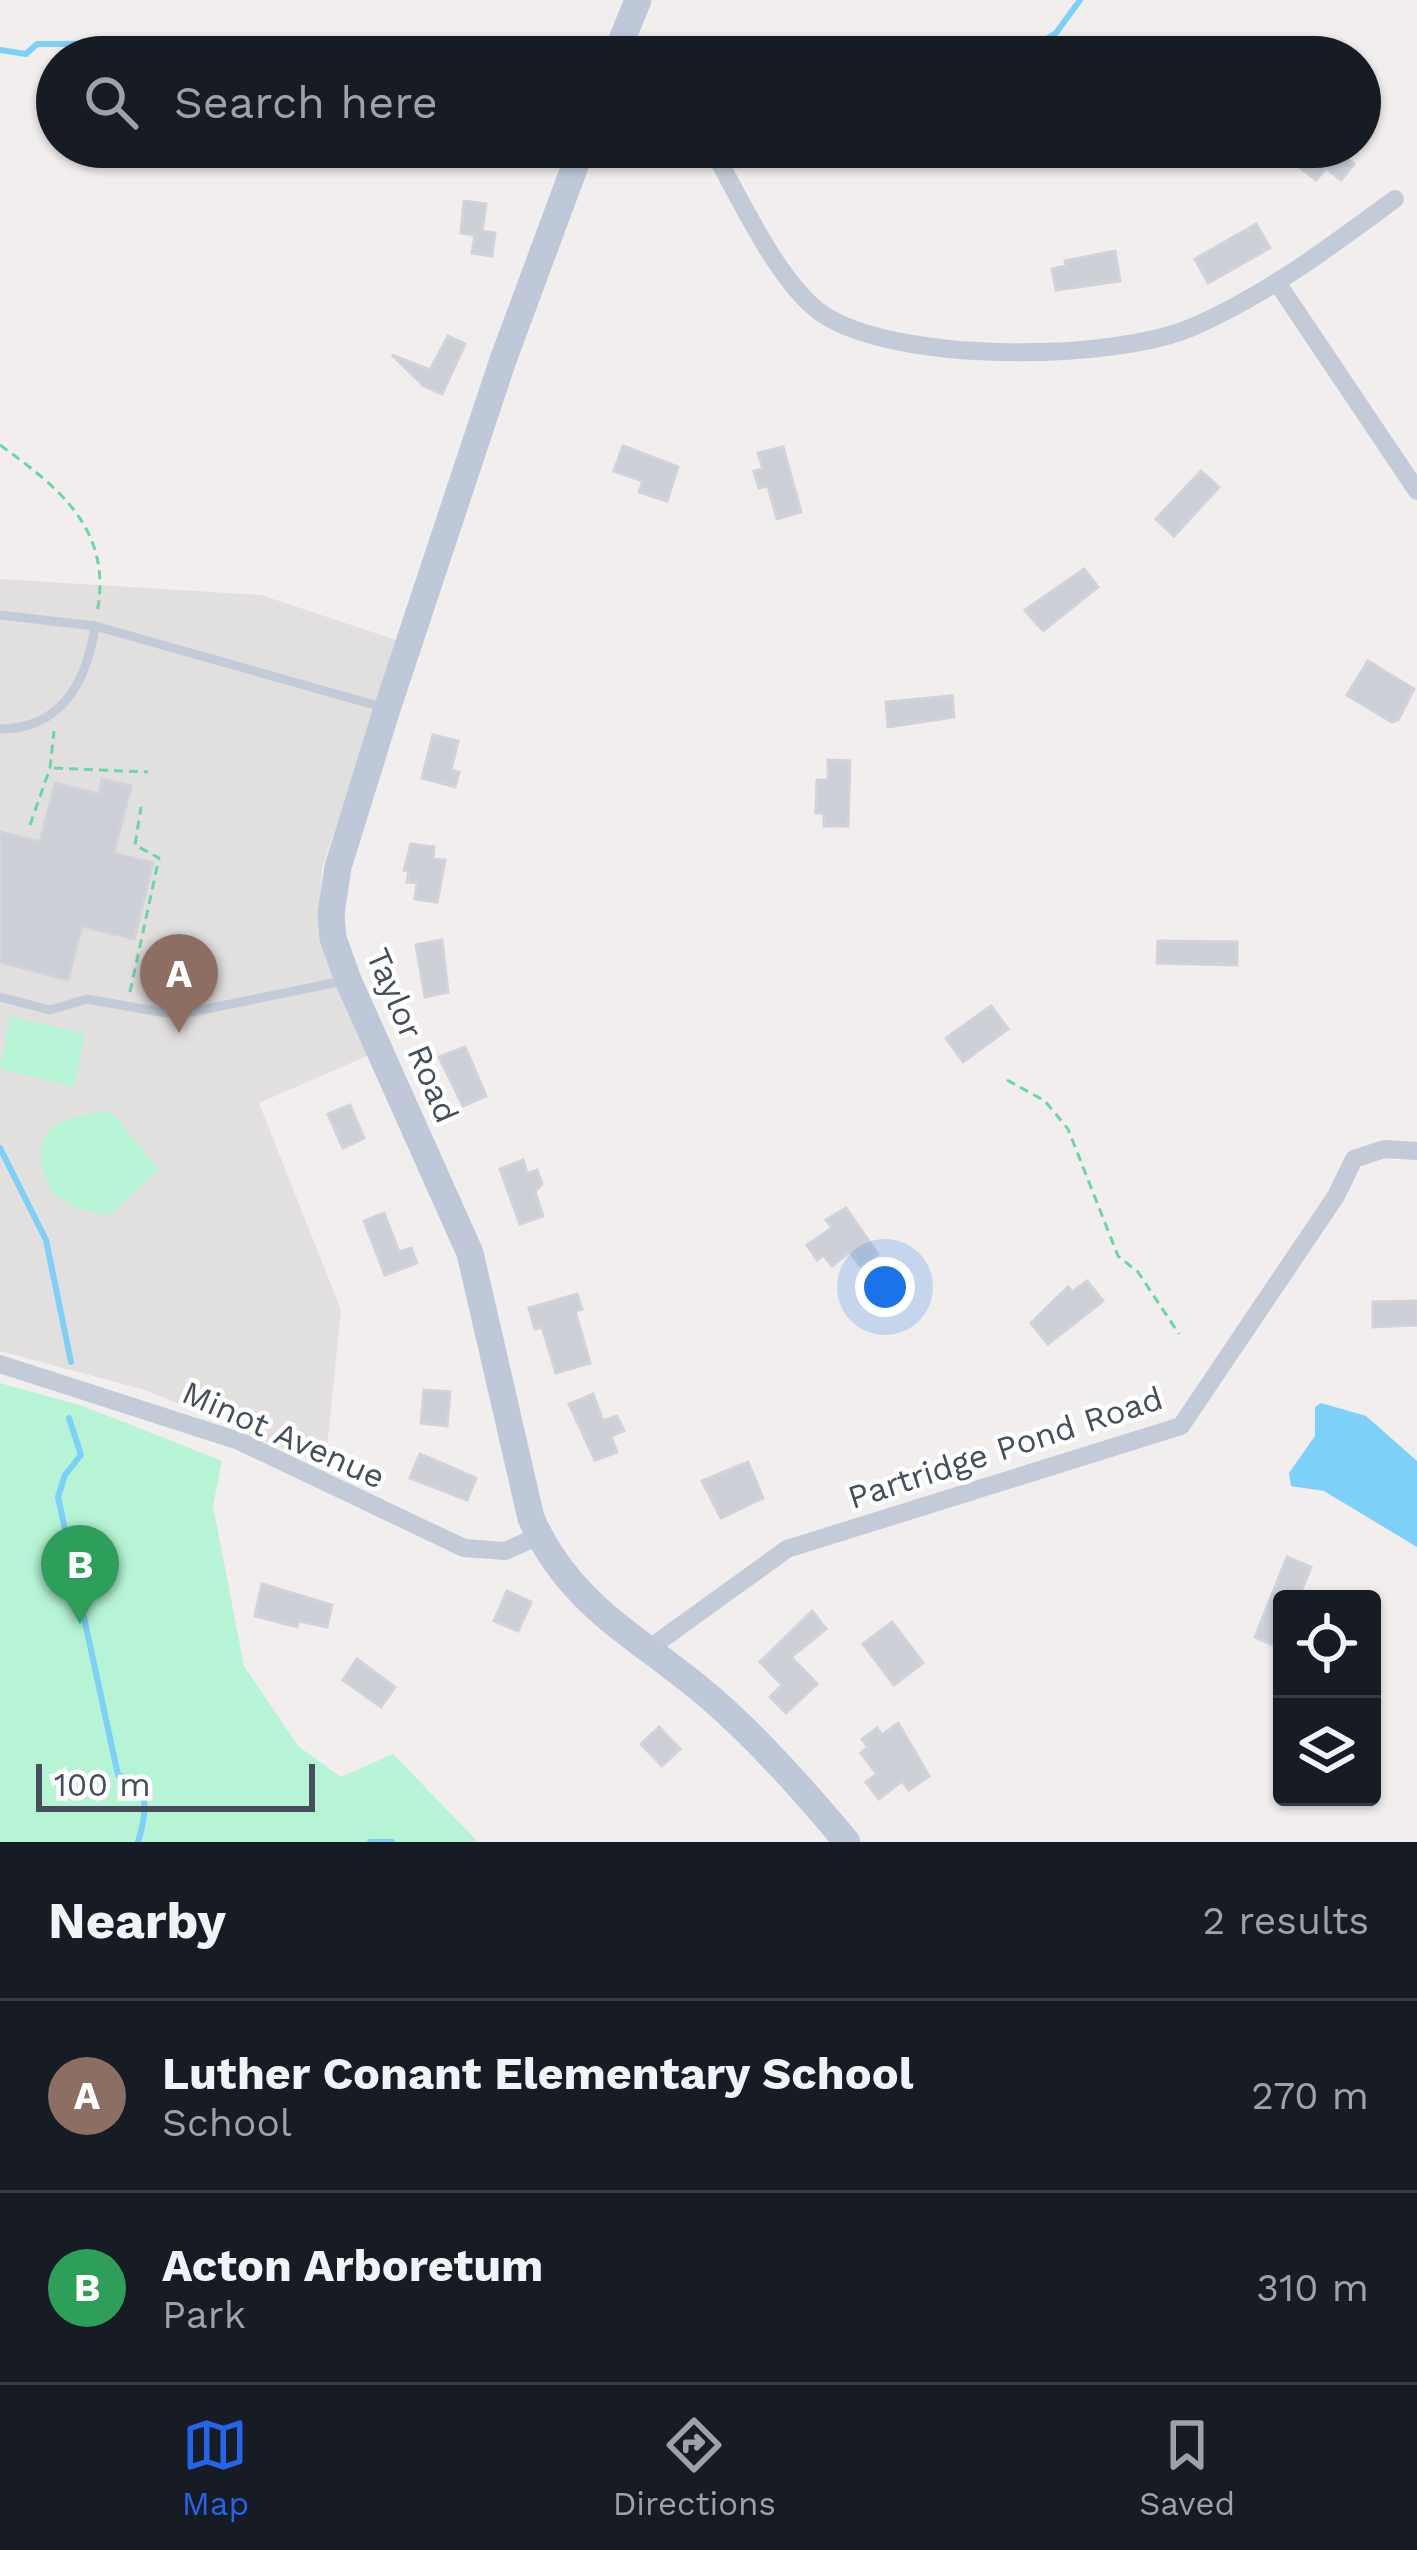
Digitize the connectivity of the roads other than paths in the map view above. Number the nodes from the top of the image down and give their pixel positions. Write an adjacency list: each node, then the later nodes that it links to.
1 (638, 0): 2 (street)
2 (629, 36)
3 (574, 168): 10 (street, Taylor Road)
4 (724, 168): 6 (street)
5 (1395, 200): 6 (street)
6 (1278, 284): 7 (street)
7 (1417, 491)
8 (0, 615): 9 (lane)
9 (95, 626): 10 (lane); 11 (lane)
10 (387, 709): 12 (street, Taylor Road)
11 (0, 729)
12 (348, 980): 13 (lane); 16 (street, Taylor Road)
13 (0, 997)
14 (1417, 1151): 17 (street, Partridge Pond Road)
15 (0, 1364): 16 (street, Minot Avenue)
16 (539, 1537): 17 (street, Taylor Road)
17 (646, 1650): 18 (street, Taylor Road)
18 (847, 1842)

